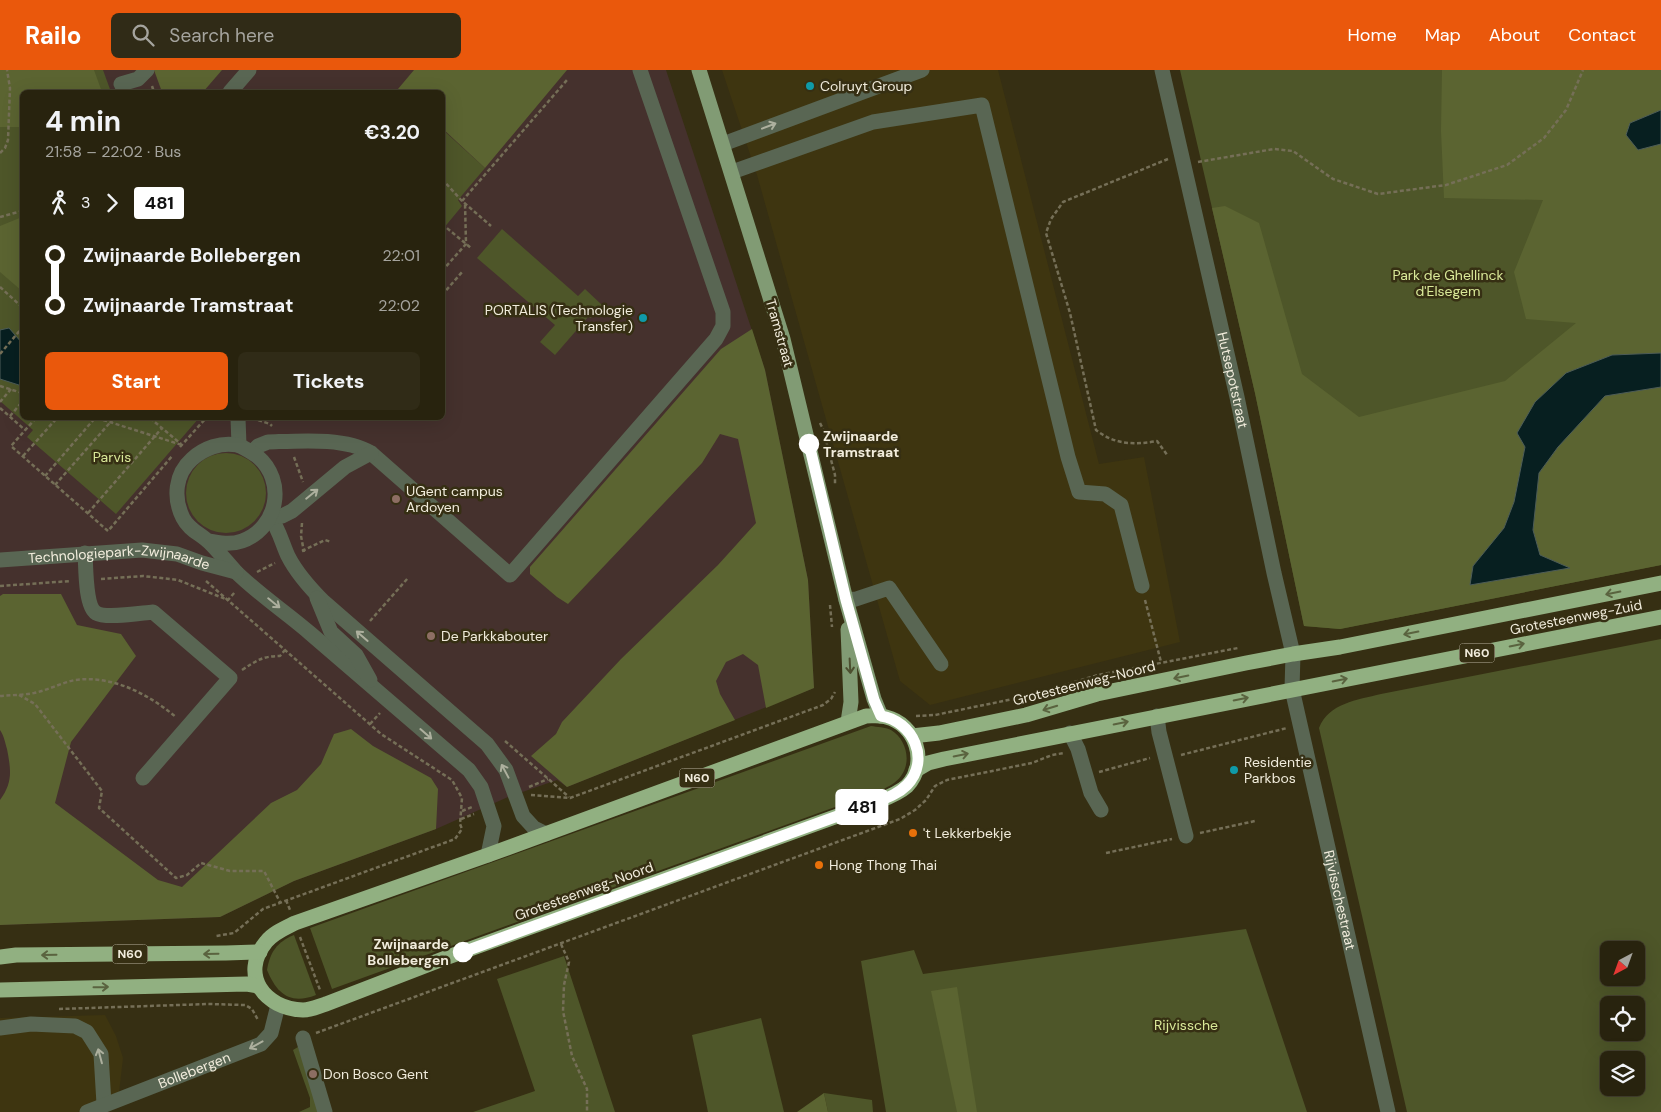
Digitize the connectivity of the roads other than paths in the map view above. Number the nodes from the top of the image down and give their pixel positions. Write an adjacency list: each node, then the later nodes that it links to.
1 (147, 70): 7 (street)
2 (249, 70): 8 (street)
3 (640, 70): 13 (street)
4 (699, 70): 9 (main road, Tramstraat)
5 (922, 70): 9 (street, one-way to 5)
6 (1162, 70): 27 (street, Hutsepotstraat)
7 (121, 82)
8 (232, 90)
9 (723, 144): 10 (main road, Tramstraat)
10 (732, 172): 20 (street); 22 (main road, Tramstraat)
11 (238, 420): 12 (street)
12 (245, 449): 13 (street); 14 (street); 15 (street, Technologiepark-Zwijnaarde)
13 (371, 453): 14 (street, one-way to 13)
14 (274, 522): 15 (street, Technologiepark-Zwijnaarde); 21 (street, Technologiepark-Zwijnaarde)
15 (208, 541): 18 (street, Technologiepark-Zwijnaarde)
16 (85, 553): 17 (street, Technologiepark-Zwijnaarde); 18 (street, Technologiepark-Zwijnaarde); 38 (street)
17 (0, 560)
18 (236, 572): 24 (street, Technologiepark-Zwijnaarde, one-way to 24)
19 (1661, 583): 27 (highway, Grotesteenweg-Zuid / N60, one-way to 27)
20 (1142, 586)
21 (316, 594): 25 (street, Technologiepark-Zwijnaarde); 29 (street, Technologiepark-Zwijnaarde, one-way to 21)
22 (846, 600): 28 (street); 32 (main road, Tramstraat); 34 (main road, Tramstraat, one-way to 34)
23 (1661, 616): 31 (highway, Grotesteenweg-Zuid / N60, one-way to 23)
24 (299, 623): 25 (street, Technologiepark-Zwijnaarde); 30 (street, Technologiepark-Zwijnaarde)
25 (331, 632): 26 (street, Technologiepark-Zwijnaarde)
26 (356, 654): 29 (street, Technologiepark-Zwijnaarde); 30 (street, Technologiepark-Zwijnaarde)
27 (1293, 654): 31 (street, Hutsepotstraat); 36 (highway, Grotesteenweg-Noord / N60, one-way to 36)
28 (941, 664)
29 (398, 668): 40 (street, Technologiepark-Zwijnaarde, one-way to 29)
30 (374, 689): 42 (street, Technologiepark-Zwijnaarde, one-way to 42)
31 (1292, 689): 33 (highway, Grotesteenweg-Noord / N60, one-way to 31); 53 (street, Rijvisschestraat)
32 (881, 716): 34 (highway, N60); 36 (highway)
33 (1156, 716): 35 (highway, Grotesteenweg-Noord / N60, one-way to 33); 41 (street)
34 (848, 722): 40 (highway, N60)
35 (1070, 734): 37 (highway, Grotesteenweg-Noord / N60, one-way to 35); 39 (street)
36 (912, 736): 37 (highway)
37 (916, 770): 47 (highway, Grotesteenweg-Noord / N60)
38 (143, 778)
39 (1101, 810)
40 (546, 834): 42 (highway, N60)
41 (1186, 836)
42 (488, 855): 43 (highway, N60)
43 (260, 952): 44 (highway, N60, one-way to 44); 45 (highway)
44 (0, 957)
45 (258, 986): 46 (highway, one-way to 45); 47 (highway)
46 (0, 990)
47 (278, 1005): 50 (street, Bollebergen, one-way to 50)
48 (0, 1028): 50 (street, one-way to 48)
49 (303, 1038): 52 (street)
50 (104, 1104): 51 (street, Bollebergen)
51 (87, 1112)
52 (325, 1112)
53 (1388, 1112)

